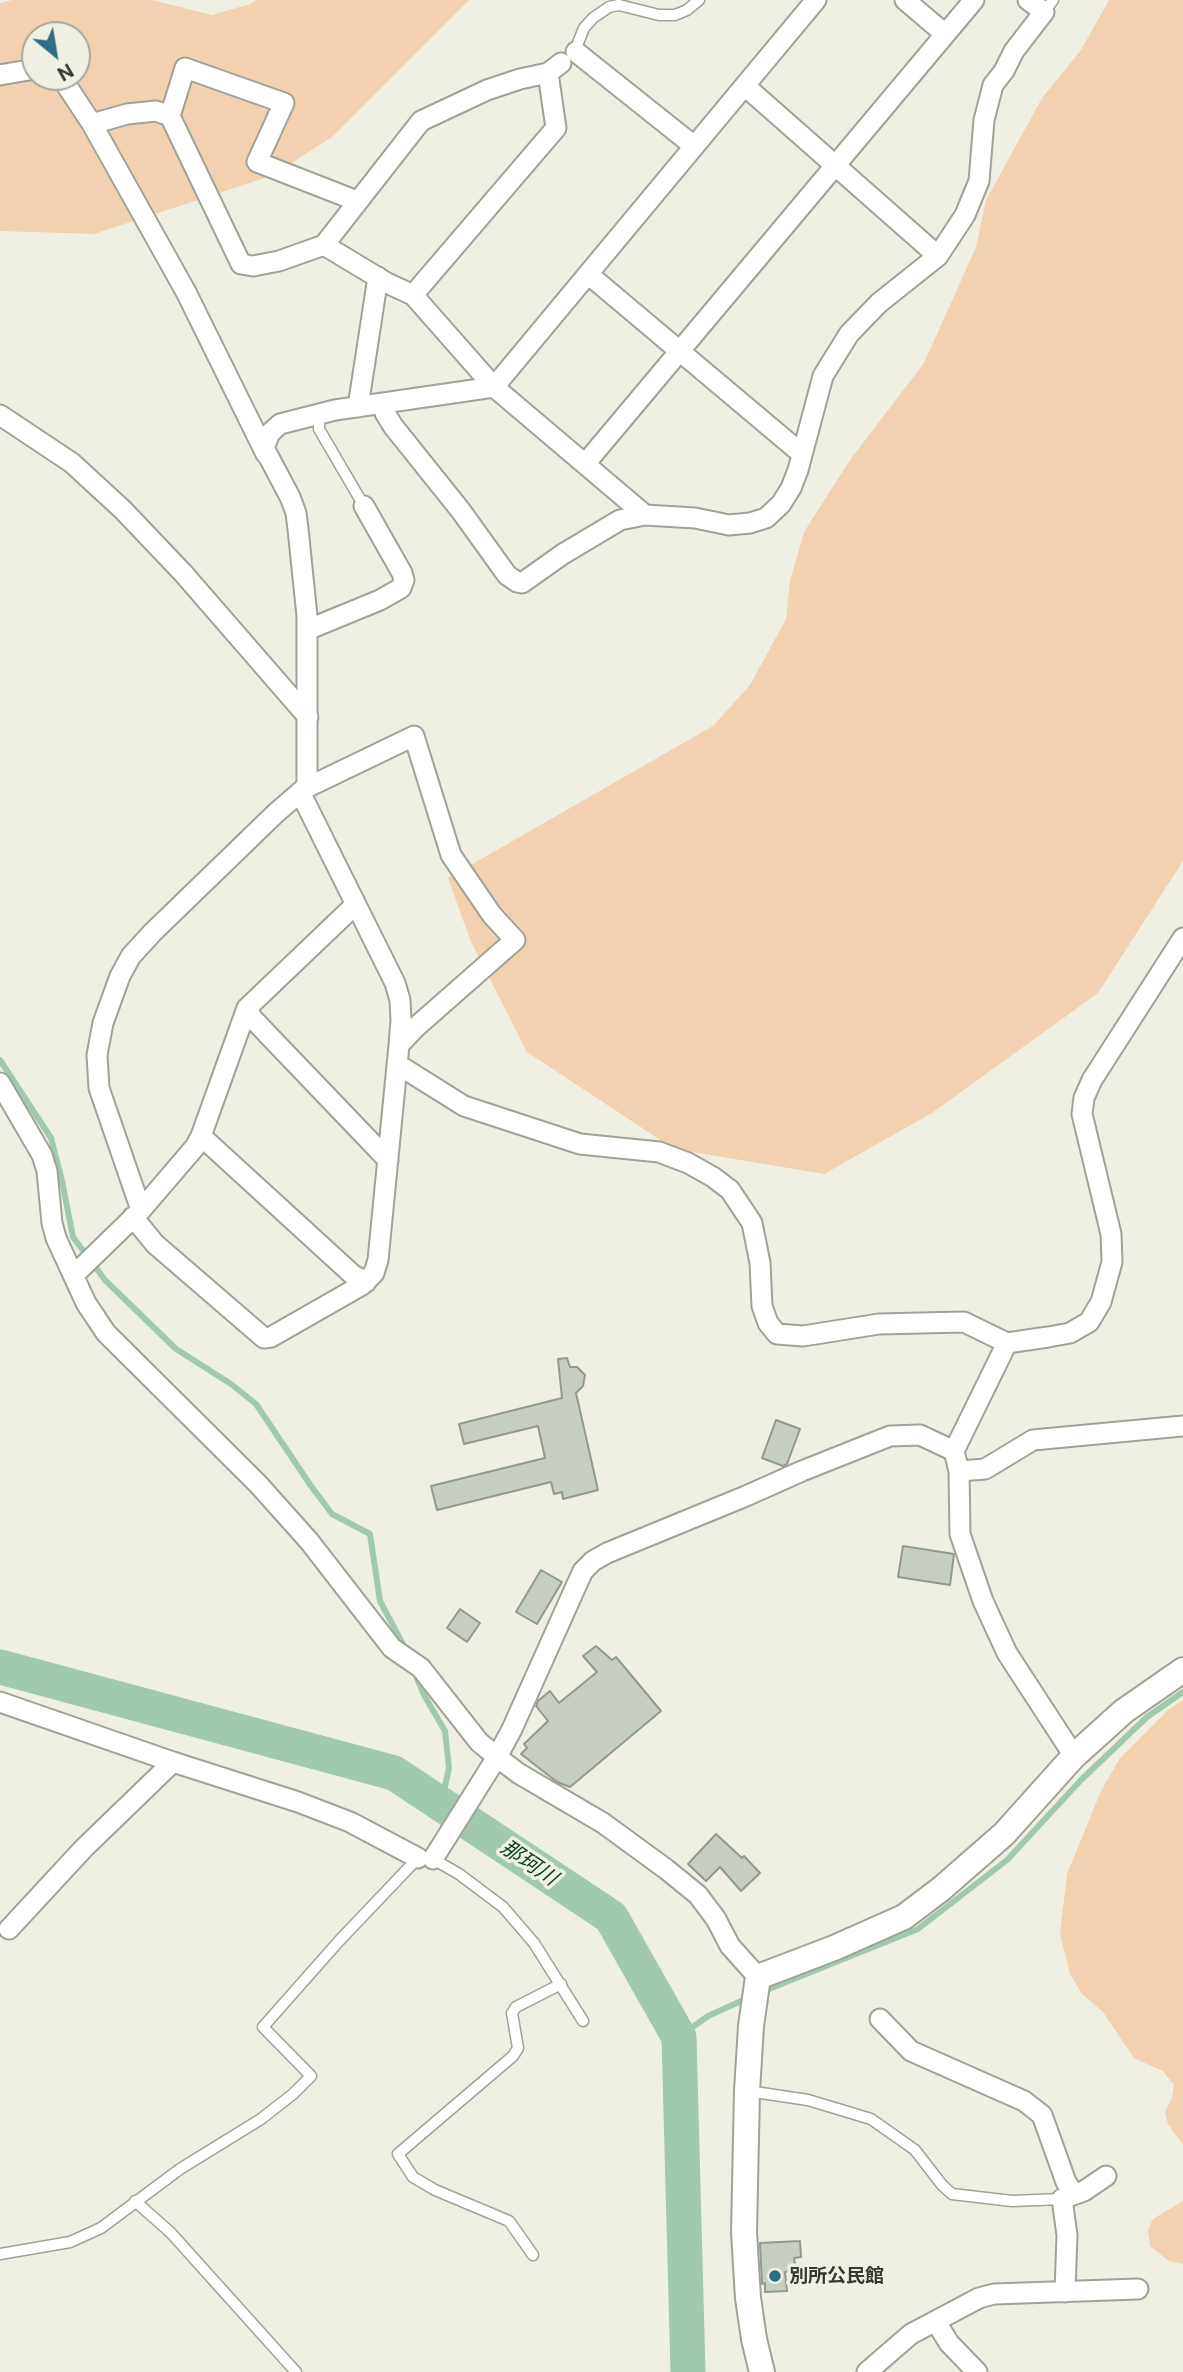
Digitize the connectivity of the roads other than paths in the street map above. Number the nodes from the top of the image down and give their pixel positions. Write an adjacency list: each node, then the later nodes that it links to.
1 (699, 0): 7 (lane)
2 (816, 0): 10 (street)
3 (905, 0): 6 (street)
4 (974, 0): 6 (street)
5 (1042, 4): 18 (street)
6 (945, 34): 15 (street)
7 (562, 63): 14 (street); 16 (street); 21 (street)
8 (21, 71): 9 (street)
9 (0, 75)
10 (745, 86): 14 (street); 15 (street)
11 (70, 91): 13 (street)
12 (170, 116): 13 (street); 16 (street); 17 (street)
13 (92, 124): 29 (street)
14 (694, 146): 19 (street)
15 (835, 165): 18 (street); 22 (street)
16 (357, 201): 17 (street)
17 (324, 246): 20 (street)
18 (938, 256): 28 (street)
19 (588, 274): 22 (street); 23 (street)
20 (378, 277): 21 (street); 25 (street)
21 (413, 295): 23 (street)
22 (680, 350): 28 (street); 30 (street)
23 (494, 387): 24 (street); 30 (street)
24 (384, 403): 25 (street); 32 (street)
25 (358, 407): 26 (street)
26 (319, 414): 29 (street); 31 (lane)
27 (0, 415): 34 (street)
28 (802, 454): 32 (street)
29 (267, 456): 33 (street)
30 (585, 464): 32 (street)
31 (364, 506): 33 (street)
32 (645, 514)
33 (307, 630): 34 (street)
34 (308, 718): 35 (street)
35 (302, 791): 36 (street); 39 (street); 43 (street)
36 (355, 905): 38 (street); 39 (street)
37 (1183, 937): 46 (street)
38 (247, 1008): 41 (street); 42 (street)
39 (398, 1055): 42 (street); 46 (street)
40 (0, 1083): 44 (street)
41 (201, 1136): 43 (street); 45 (street)
42 (388, 1160): 45 (street)
43 (137, 1214): 44 (street); 45 (street)
44 (74, 1275): 53 (street)
45 (366, 1282)
46 (1007, 1343): 48 (street)
47 (1183, 1426): 49 (street)
48 (954, 1451): 49 (street); 53 (street)
49 (959, 1471): 52 (street)
50 (1183, 1670): 52 (street)
51 (0, 1702): 54 (street)
52 (1074, 1756): 57 (street)
53 (494, 1761): 55 (street); 57 (street)
54 (173, 1762): 55 (street); 56 (street)
55 (430, 1856): 58 (lane); 64 (lane)
56 (5, 1932)
57 (758, 1978): 61 (street)
58 (561, 1984): 60 (lane); 66 (lane)
59 (880, 2019): 63 (street)
60 (583, 2021)
61 (747, 2091): 63 (lane); 71 (street)
62 (1106, 2176): 63 (street)
63 (1068, 2197): 68 (street)
64 (135, 2201): 65 (lane); 70 (lane)
65 (0, 2254)
66 (533, 2256)
67 (1138, 2289): 68 (street)
68 (1065, 2291): 69 (street)
69 (936, 2322): 72 (street); 73 (street)
70 (296, 2372)
71 (762, 2372)
72 (867, 2372)
73 (977, 2372)

